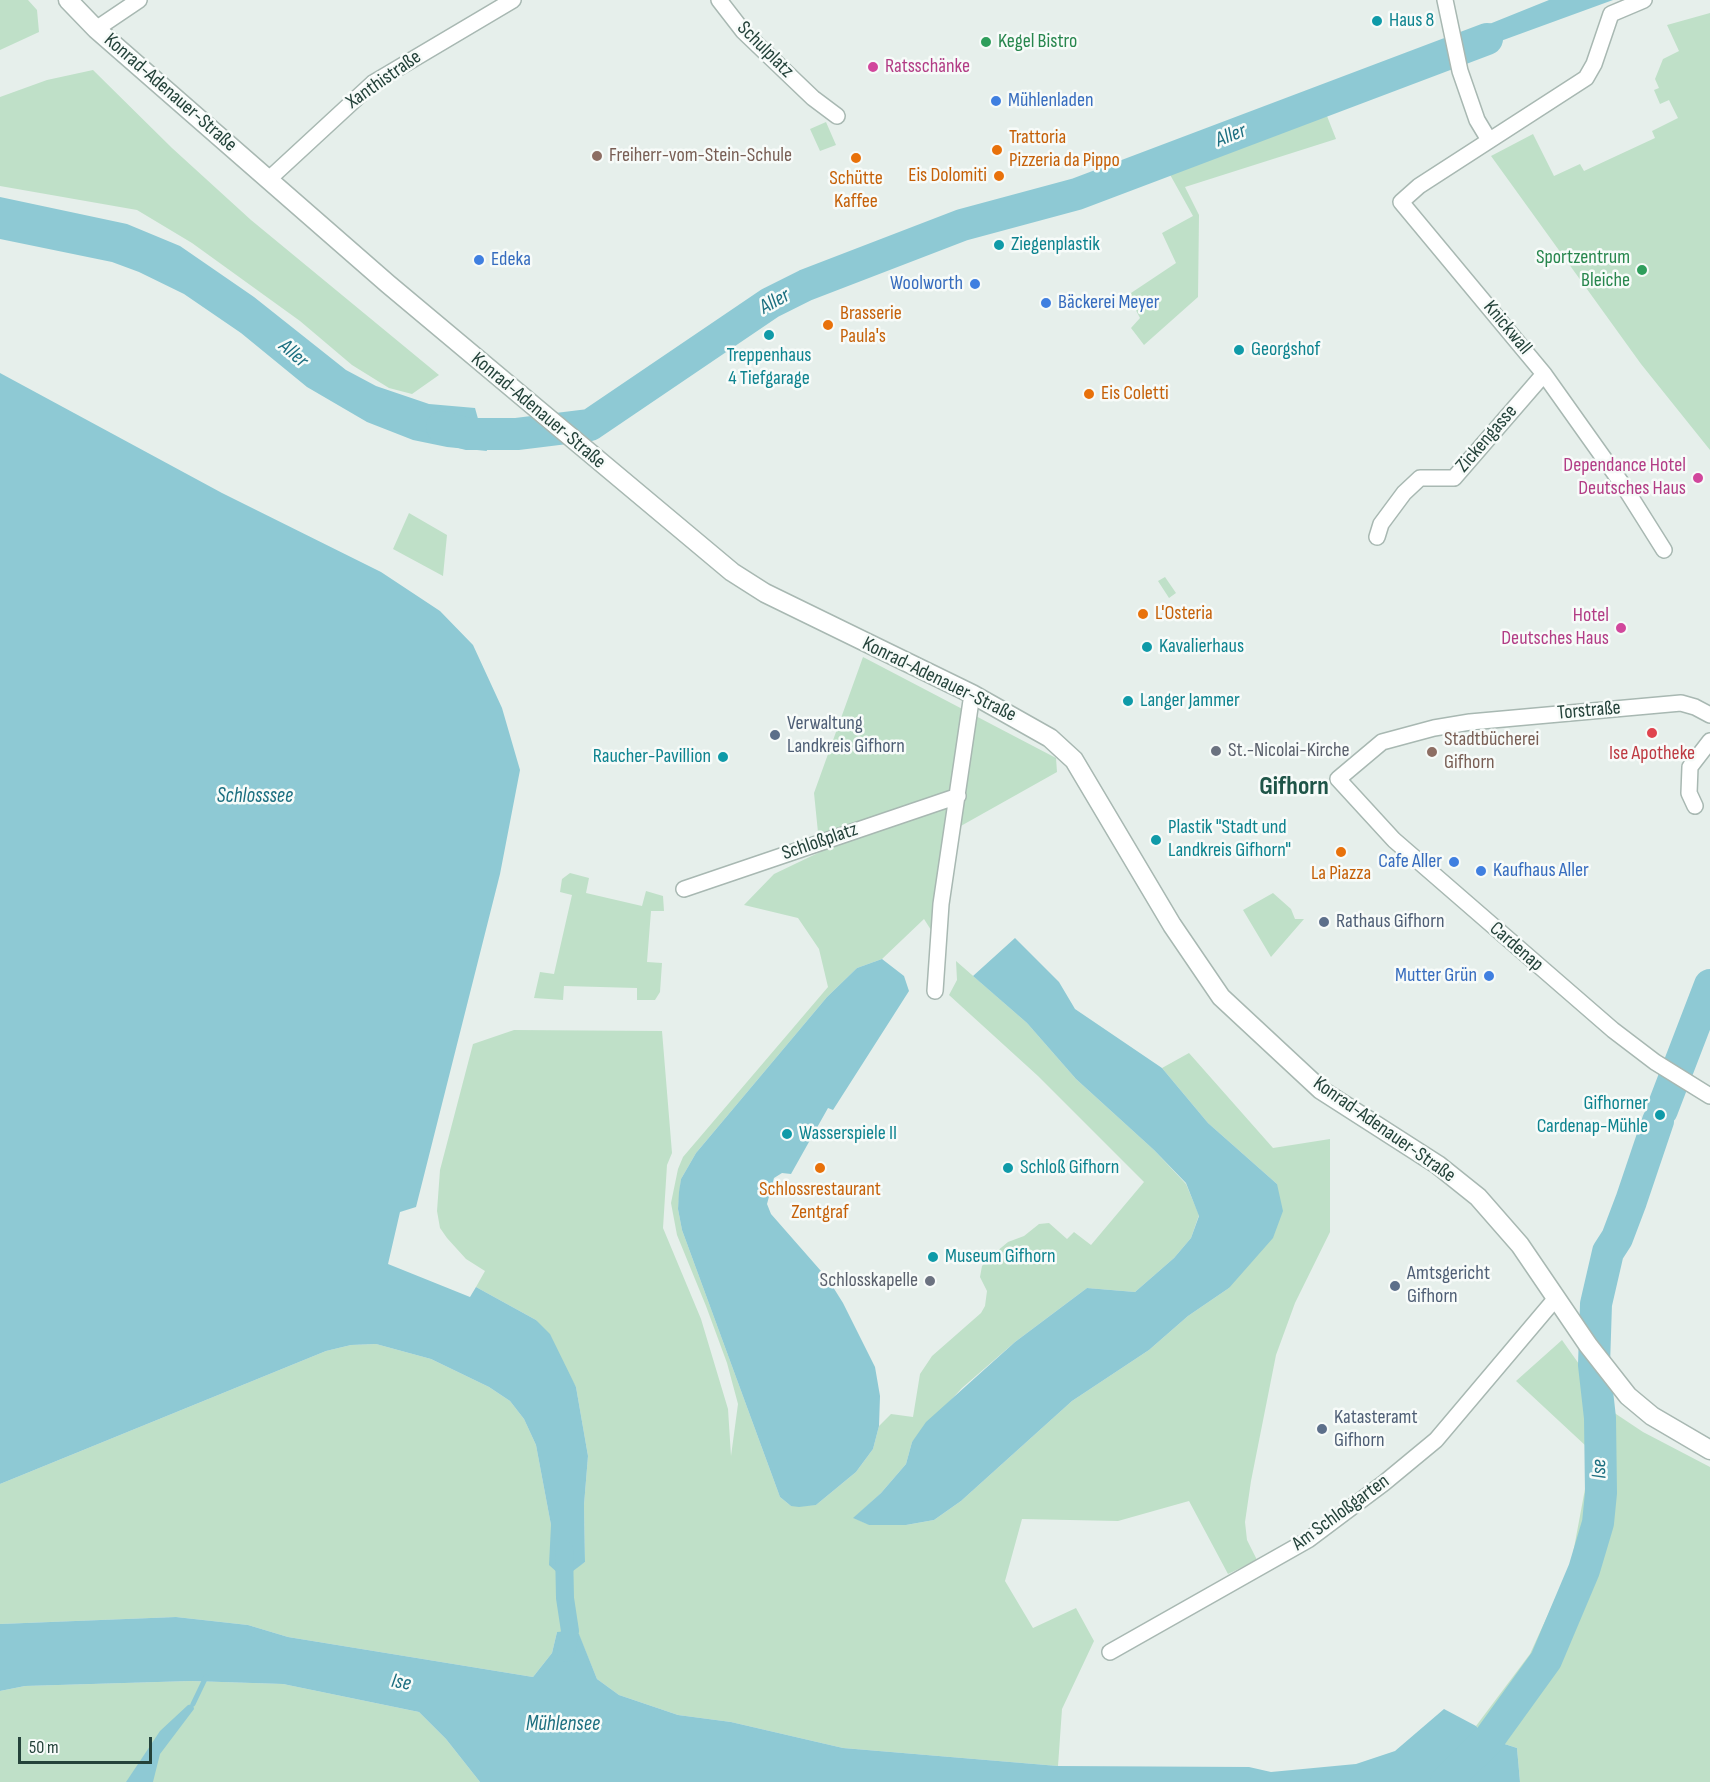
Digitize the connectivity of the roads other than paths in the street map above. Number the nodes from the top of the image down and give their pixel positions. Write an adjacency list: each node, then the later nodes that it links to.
1 (68, 0): 7 (street, Konrad-Adenauer-Straße)
2 (139, 0): 7 (street)
3 (513, 0): 10 (street, Xanthistraße)
4 (719, 0): 8 (street, Schulplatz)
5 (1445, 0): 9 (street)
6 (1644, 0): 9 (street, Knickwall)
7 (96, 28): 10 (street, Konrad-Adenauer-Straße)
8 (837, 116)
9 (1489, 140): 11 (street, Knickwall)
10 (269, 179): 14 (street, Konrad-Adenauer-Straße)
11 (1544, 374): 12 (street, Zickengasse); 13 (street, Knickwall)
12 (1377, 537)
13 (1665, 550)
14 (972, 694): 18 (street); 23 (street, Konrad-Adenauer-Straße)
15 (1710, 715): 17 (street, Torstraße)
16 (1708, 742): 19 (street)
17 (1338, 779): 22 (street, Cardenap)
18 (958, 796): 20 (street, Schloßplatz); 21 (street)
19 (1695, 806)
20 (684, 890)
21 (935, 991)
22 (1703, 1093)
23 (1556, 1298): 24 (street, Konrad-Adenauer-Straße); 25 (street, Am Schloßgarten)
24 (1710, 1450)
25 (1110, 1652)

